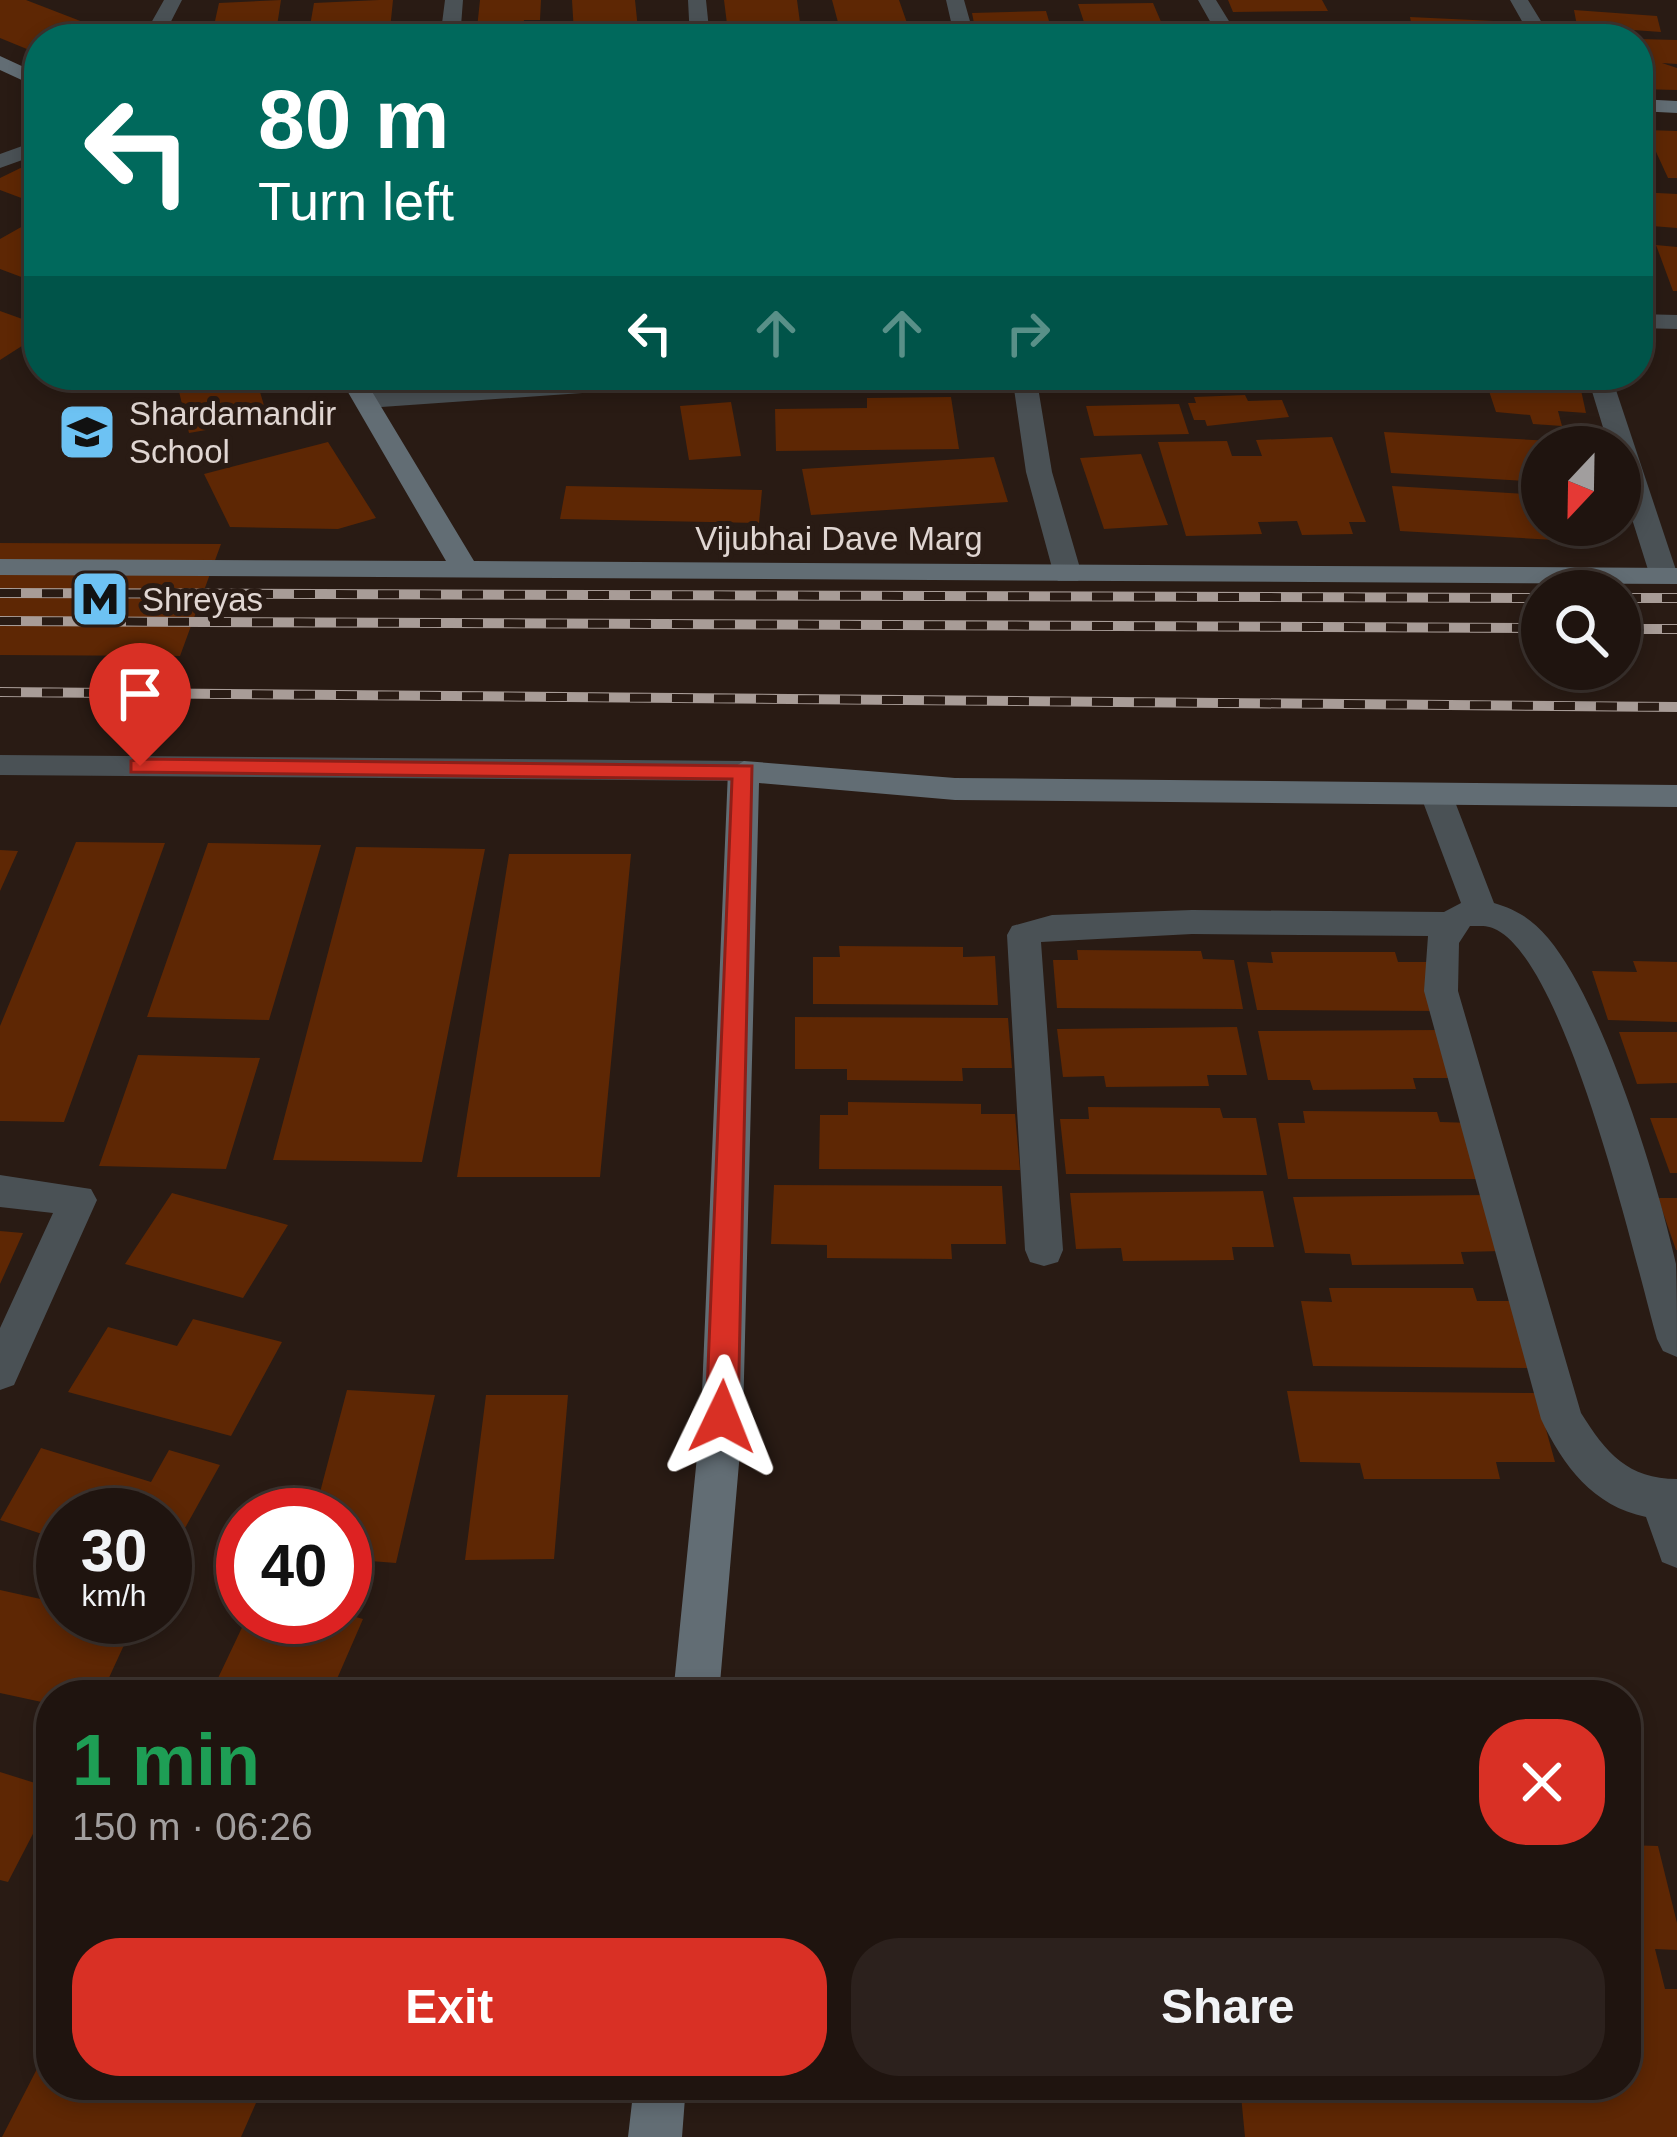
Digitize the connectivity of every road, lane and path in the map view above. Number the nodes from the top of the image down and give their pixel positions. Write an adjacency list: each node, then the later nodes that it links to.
1 (360, 390): 5 (street)
2 (510, 390): 5 (street)
3 (1026, 390): 8 (street)
4 (1604, 390): 9 (street)
5 (367, 400): 7 (street)
6 (0, 567): 7 (street, Vijubhai Dave Marg)
7 (467, 573): 8 (street, Vijubhai Dave Marg)
8 (1067, 575): 9 (street, Vijubhai Dave Marg)
9 (1671, 576)
10 (0, 766): 11 (street)
11 (744, 771): 12 (street); 21 (street)
12 (1436, 794): 13 (street); 14 (street)
13 (1677, 796)
14 (1467, 918): 16 (street); 17 (street); 19 (street)
15 (0, 1191): 18 (street)
16 (1044, 1250)
17 (1677, 1339)
18 (0, 1372)
19 (1670, 1499): 20 (street)
20 (1677, 1547)
21 (697, 1680)
22 (659, 2100): 23 (street)
23 (655, 2137)

